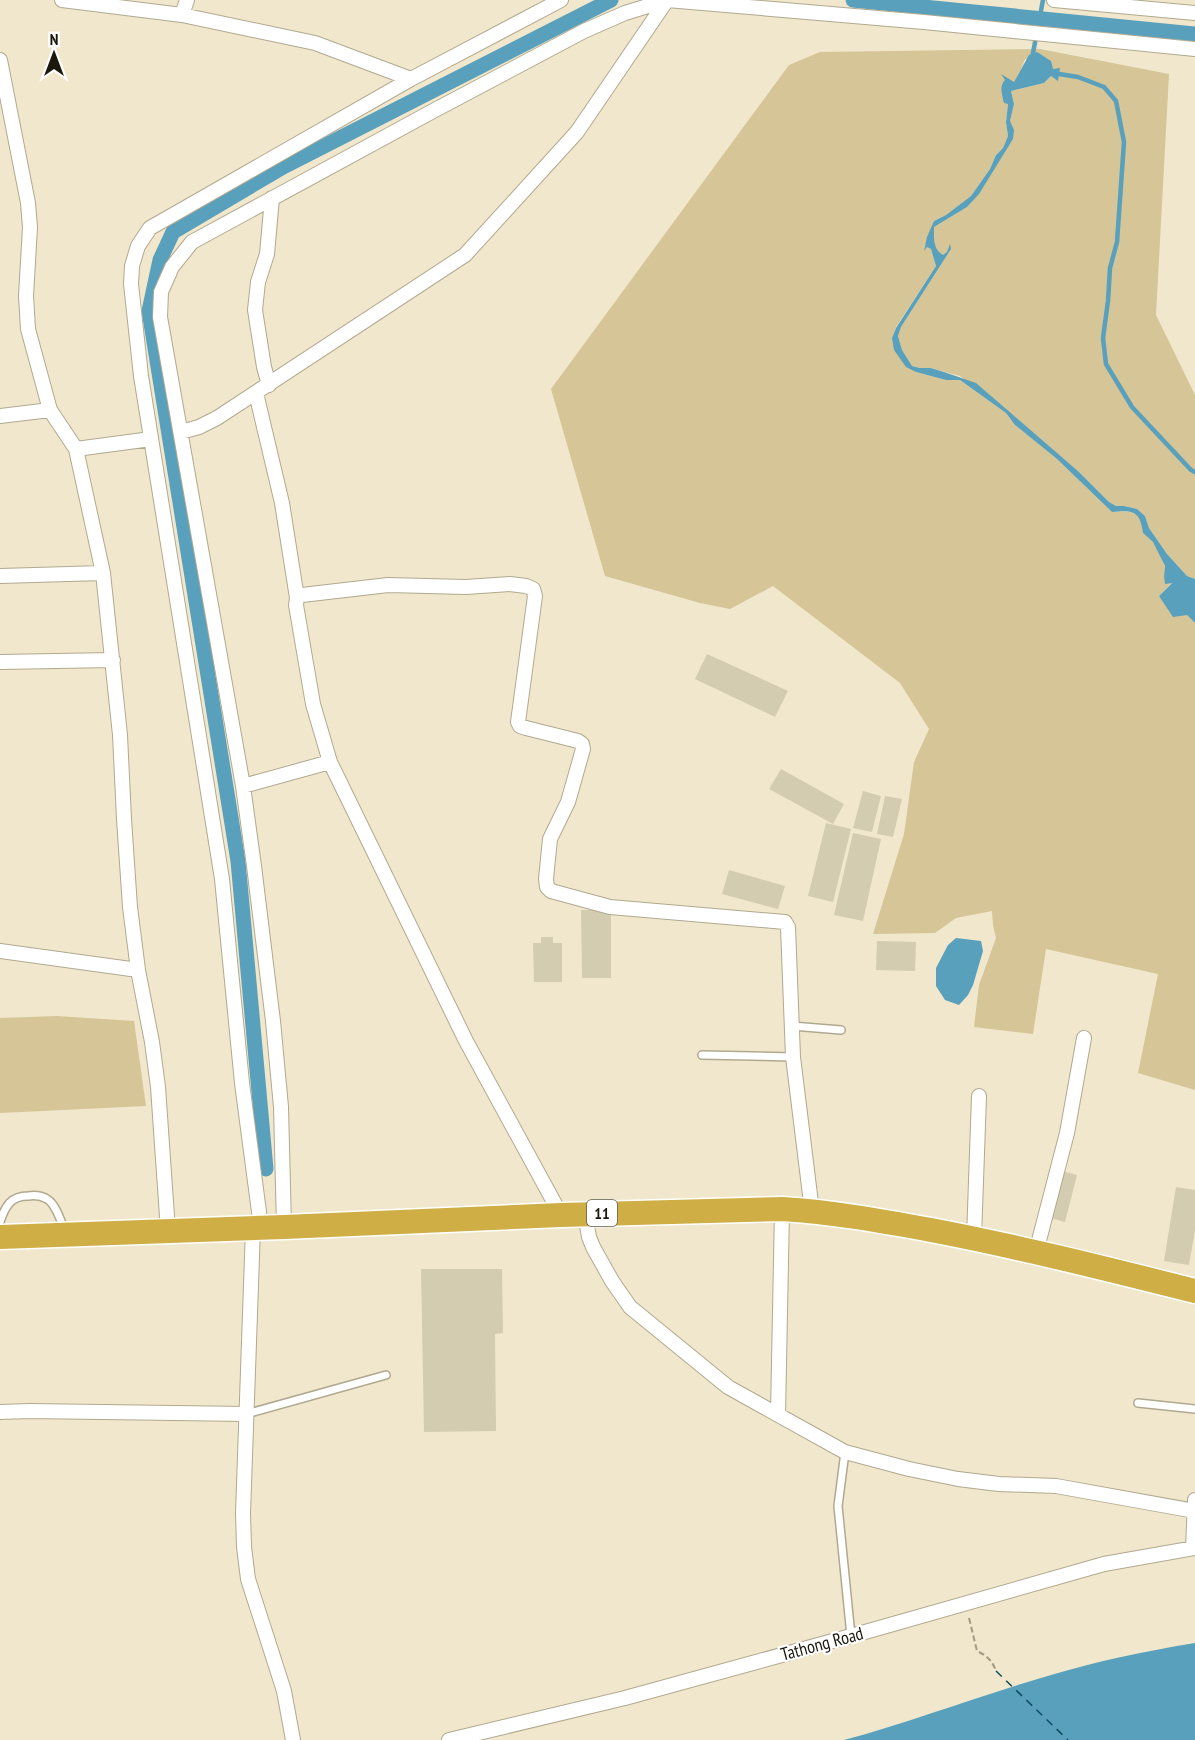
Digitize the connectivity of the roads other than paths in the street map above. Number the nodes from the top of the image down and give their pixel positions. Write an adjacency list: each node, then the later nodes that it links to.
1 (62, 0): 7 (street)
2 (187, 0): 7 (street)
3 (561, 0): 10 (street)
4 (667, 0): 8 (street); 11 (street); 12 (street)
5 (1054, 0): 6 (street)
6 (1193, 9)
7 (182, 15): 10 (street)
8 (1195, 49)
9 (0, 60): 14 (street)
10 (411, 79): 17 (street)
11 (272, 198): 12 (street); 16 (street)
12 (269, 385): 13 (street)
13 (256, 393): 16 (street); 21 (street)
14 (50, 410): 15 (street); 18 (street)
15 (0, 416)
16 (181, 432): 25 (street)
17 (151, 439): 18 (street); 40 (street)
18 (75, 449): 19 (street)
19 (102, 573): 20 (street); 22 (street)
20 (0, 576)
21 (297, 598): 24 (street); 28 (street)
22 (113, 660): 23 (street); 27 (street)
23 (0, 662)
24 (330, 762): 25 (street); 37 (street)
25 (243, 786): 39 (street)
26 (0, 951): 27 (street)
27 (138, 970): 41 (street)
28 (792, 1026): 29 (lane); 32 (street)
29 (841, 1029)
30 (1084, 1038): 45 (street)
31 (702, 1055): 32 (lane)
32 (793, 1056): 35 (street)
33 (979, 1096): 44 (street)
34 (782, 1209): 35 (highway, 11); 36 (highway, 11); 52 (street)
35 (812, 1211): 44 (highway, 11)
36 (585, 1214): 37 (highway, 11); 52 (street)
37 (561, 1215): 39 (highway, 11)
38 (0, 1222): 42 (lane)
39 (284, 1227): 40 (highway, 11)
40 (257, 1228): 41 (highway, 11); 51 (street)
41 (168, 1232): 42 (highway, 11)
42 (67, 1236): 43 (highway, 11)
43 (0, 1237)
44 (974, 1238): 45 (highway, 11)
45 (1036, 1252): 46 (highway, 11)
46 (1195, 1291)
47 (386, 1375): 51 (lane)
48 (1138, 1403): 49 (lane)
49 (1195, 1409)
50 (0, 1412): 51 (street)
51 (246, 1414): 57 (street)
52 (778, 1415): 53 (street)
53 (845, 1452): 54 (street); 56 (lane)
54 (1195, 1507): 55 (street)
55 (1194, 1548): 56 (street, Tathong Road)
56 (851, 1636): 58 (street, Tathong Road)
57 (293, 1740)
58 (449, 1740)

